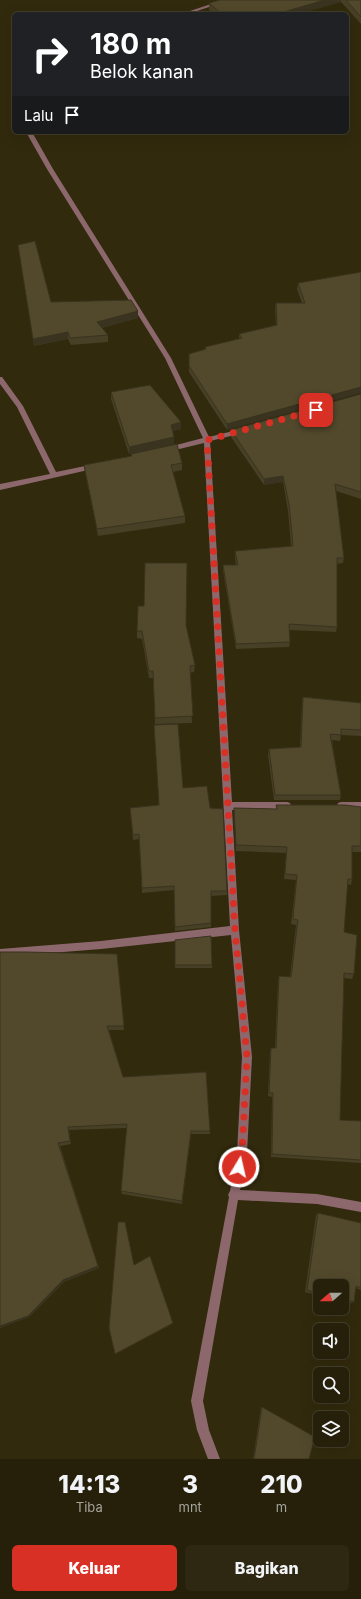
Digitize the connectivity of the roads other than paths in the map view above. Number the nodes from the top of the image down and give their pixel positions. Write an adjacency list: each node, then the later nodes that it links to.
1 (228, 0): 2 (street)
2 (189, 12)
3 (30, 134): 6 (street)
4 (0, 379): 9 (street)
5 (249, 429): 6 (street)
6 (207, 440): 7 (street); 11 (street)
7 (162, 451)
8 (101, 465): 9 (street)
9 (54, 475): 10 (street)
10 (0, 487)
11 (228, 806): 12 (street); 15 (street)
12 (298, 806)
13 (330, 806): 14 (street)
14 (361, 806)
15 (235, 930): 16 (street); 17 (street)
16 (0, 953)
17 (233, 1195): 18 (street); 19 (street)
18 (361, 1207)
19 (214, 1459)

